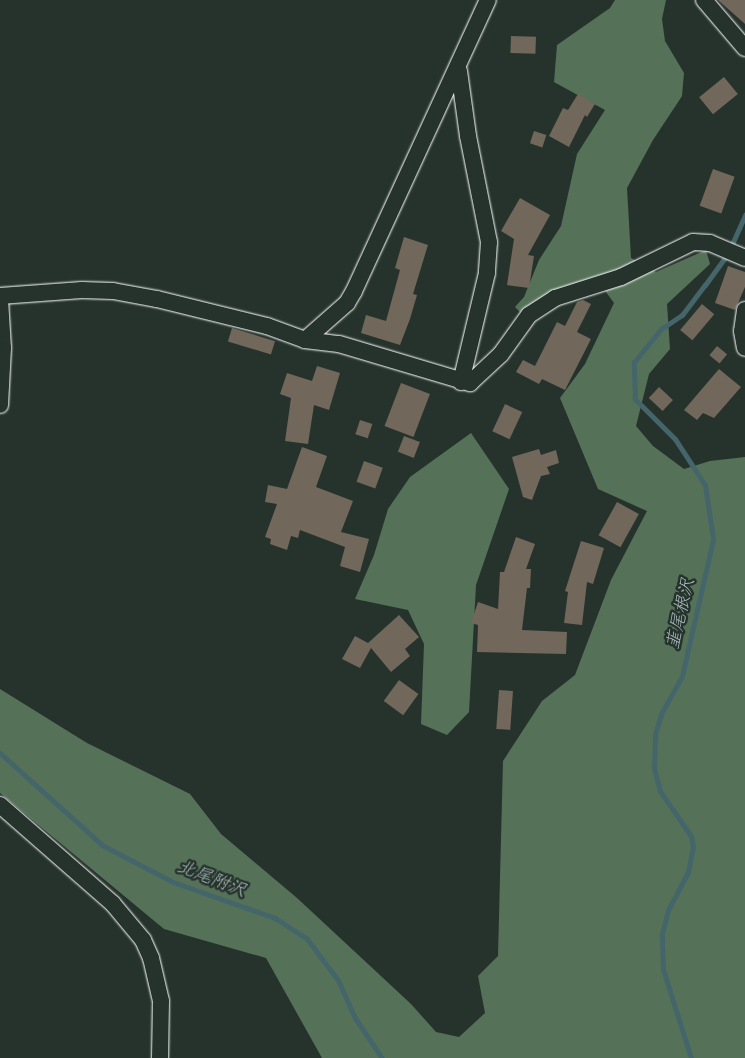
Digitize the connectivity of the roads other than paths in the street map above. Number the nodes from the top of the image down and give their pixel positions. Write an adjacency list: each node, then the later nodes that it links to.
1 (488, 0): 4 (street)
2 (704, 0): 3 (street)
3 (745, 48)
4 (459, 68): 8 (street); 10 (street)
5 (743, 257): 10 (street)
6 (0, 298): 8 (street); 11 (street)
7 (745, 310): 9 (street)
8 (305, 340): 10 (street)
9 (745, 348)
10 (460, 382)
11 (0, 405)
12 (0, 805): 13 (street)
13 (160, 1058)

